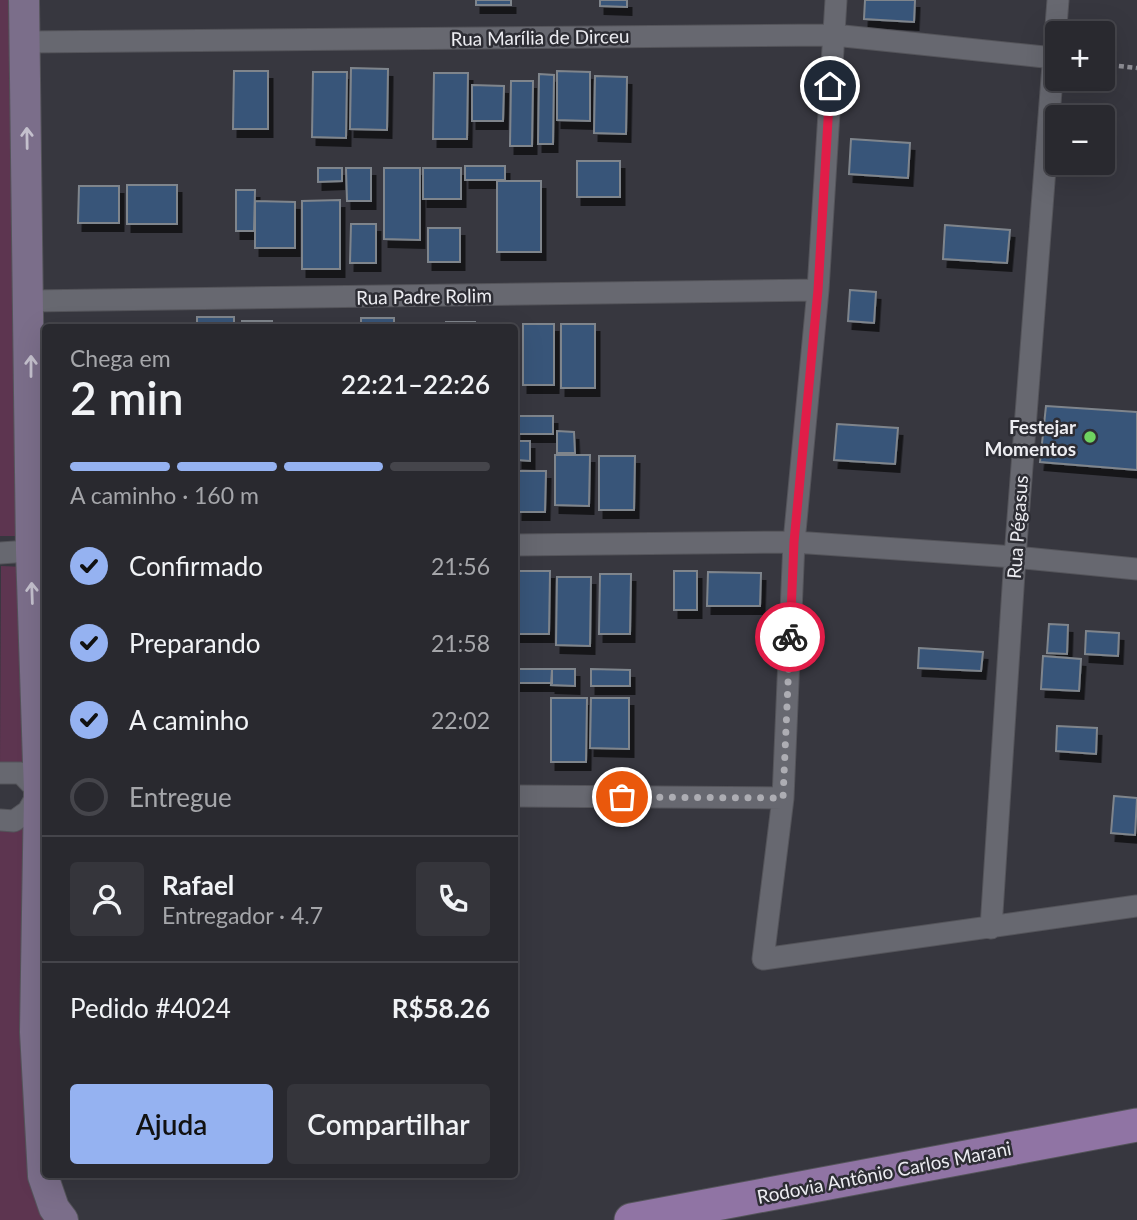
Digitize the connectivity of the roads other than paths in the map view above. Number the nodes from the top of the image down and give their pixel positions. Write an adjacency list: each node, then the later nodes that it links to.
1 (24, 0): 6 (main road)
2 (836, 0): 5 (street)
3 (1058, 0): 4 (street, Rua Pégasus)
4 (1057, 21)
5 (834, 34): 6 (street, Rua Marília de Dirceu); 7 (street, Rua Marília de Dirceu); 9 (street)
6 (26, 42): 10 (main road, one-way to 6)
7 (1045, 57)
8 (1051, 91): 15 (street, Rua Pégasus)
9 (818, 290): 10 (street, Rua Padre Rolim); 11 (street)
10 (30, 302): 13 (main road, one-way to 10)
11 (794, 542): 12 (street); 15 (street); 20 (street)
12 (518, 545)
13 (38, 550): 14 (street); 18 (main road, one-way to 13)
14 (0, 553)
15 (1015, 557): 16 (street); 23 (street, Rua Pégasus)
16 (1137, 569)
17 (0, 773): 18 (street)
18 (42, 792): 21 (street); 25 (main road)
19 (518, 796): 20 (street)
20 (783, 798): 23 (street)
21 (0, 820)
22 (1137, 906): 23 (street)
23 (990, 928)
24 (1137, 1125): 28 (main road, Rodovia Antônio Carlos Marani)
25 (42, 1167)
26 (44, 1178): 27 (main road)
27 (63, 1220)
28 (631, 1220)

